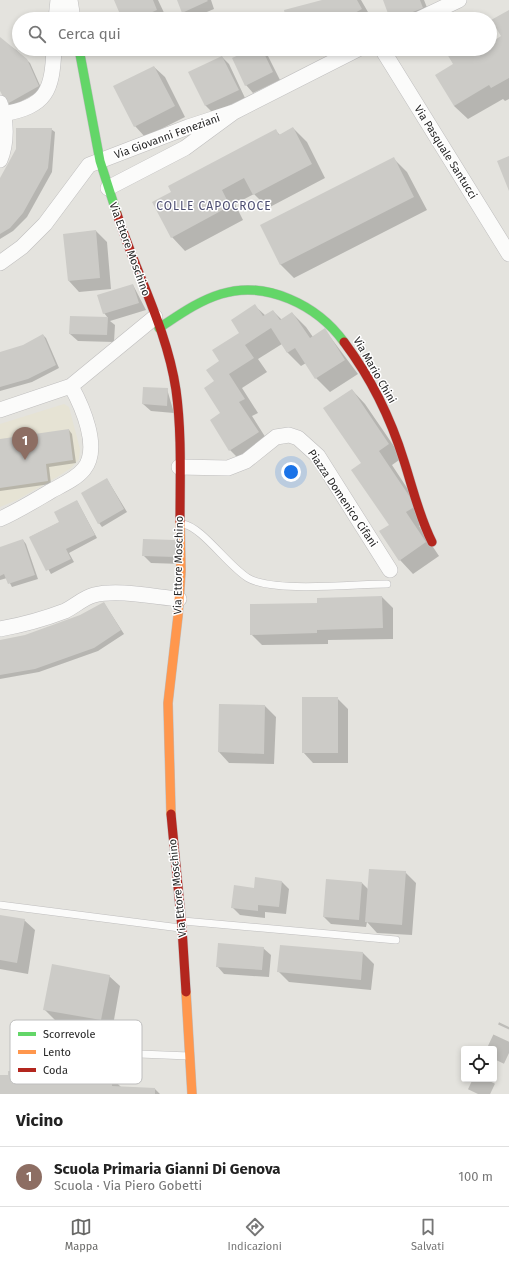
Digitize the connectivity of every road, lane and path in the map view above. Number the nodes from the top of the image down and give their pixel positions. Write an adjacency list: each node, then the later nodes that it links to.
1 (58, 0): 4 (street)
2 (70, 0): 5 (street)
3 (459, 0): 6 (street)
4 (57, 12)
5 (72, 12)
6 (434, 12)
7 (53, 56): 11 (street)
8 (80, 56): 14 (street, Via Ettore Moschino)
9 (344, 56): 12 (street, Via Giovanni Feneziani)
10 (386, 56): 16 (street, Via Pasquale Santucci)
11 (2, 108): 13 (street)
12 (234, 112): 14 (street, Via Giovanni Feneziani); 15 (street, Via Giovanni Feneziani)
13 (0, 160)
14 (100, 161): 15 (street, Via Ettore Moschino); 17 (street, Via Giovanni Feneziani)
15 (108, 188): 18 (street, Via Ettore Moschino)
16 (509, 254)
17 (0, 263)
18 (157, 322): 19 (street); 21 (street, Via Ettore Moschino); 24 (street, Via Mario Chini)
19 (70, 386): 20 (street); 22 (street)
20 (0, 410)
21 (179, 467): 23 (street, Via Ettore Moschino); 25 (street, Piazza Domenico Cifani)
22 (0, 519)
23 (179, 523): 25 (lane); 26 (street, Via Ettore Moschino)
24 (432, 542)
25 (389, 577)
26 (179, 599): 27 (street); 29 (street, Via Ettore Moschino)
27 (0, 629)
28 (0, 905): 29 (lane)
29 (182, 925): 30 (lane); 32 (street, Via Ettore Moschino)
30 (396, 940)
31 (142, 1054): 32 (lane)
32 (189, 1056): 33 (street, Via Ettore Moschino)
33 (192, 1094)

